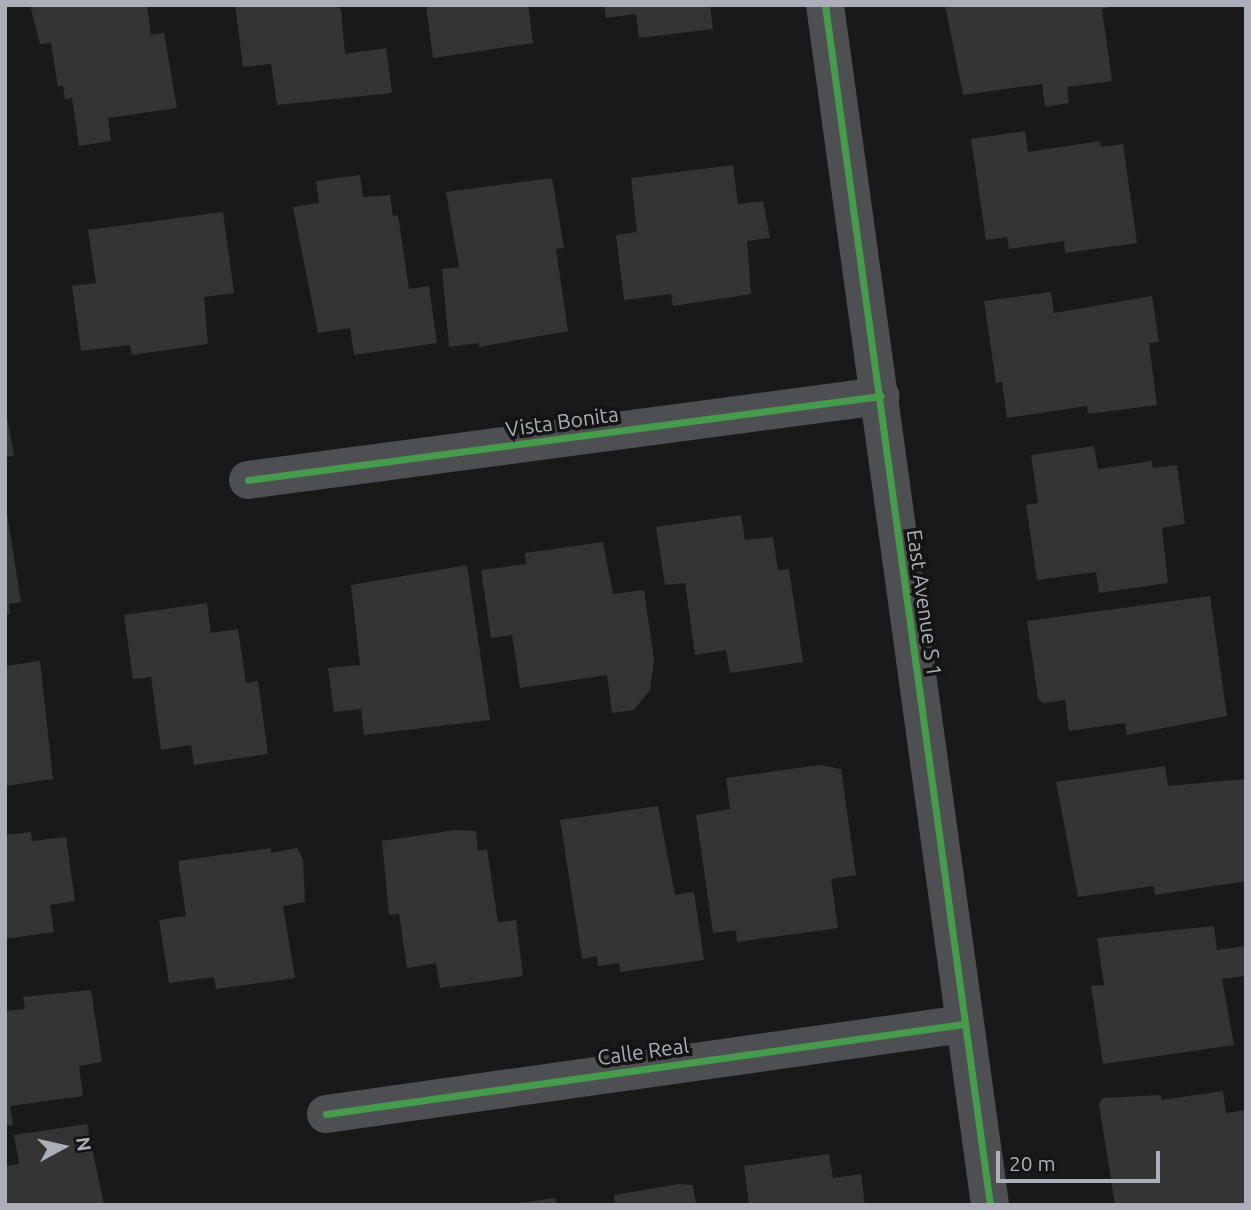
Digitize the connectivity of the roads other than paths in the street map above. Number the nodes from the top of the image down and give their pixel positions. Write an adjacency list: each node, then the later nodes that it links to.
1 (825, 5): 2 (street, East Avenue S 1)
2 (880, 396): 3 (street, Vista Bonita); 4 (street, East Avenue S 1)
3 (248, 480)
4 (964, 1024): 5 (street, Calle Real); 6 (street, East Avenue S 1)
5 (326, 1114)
6 (990, 1205)

